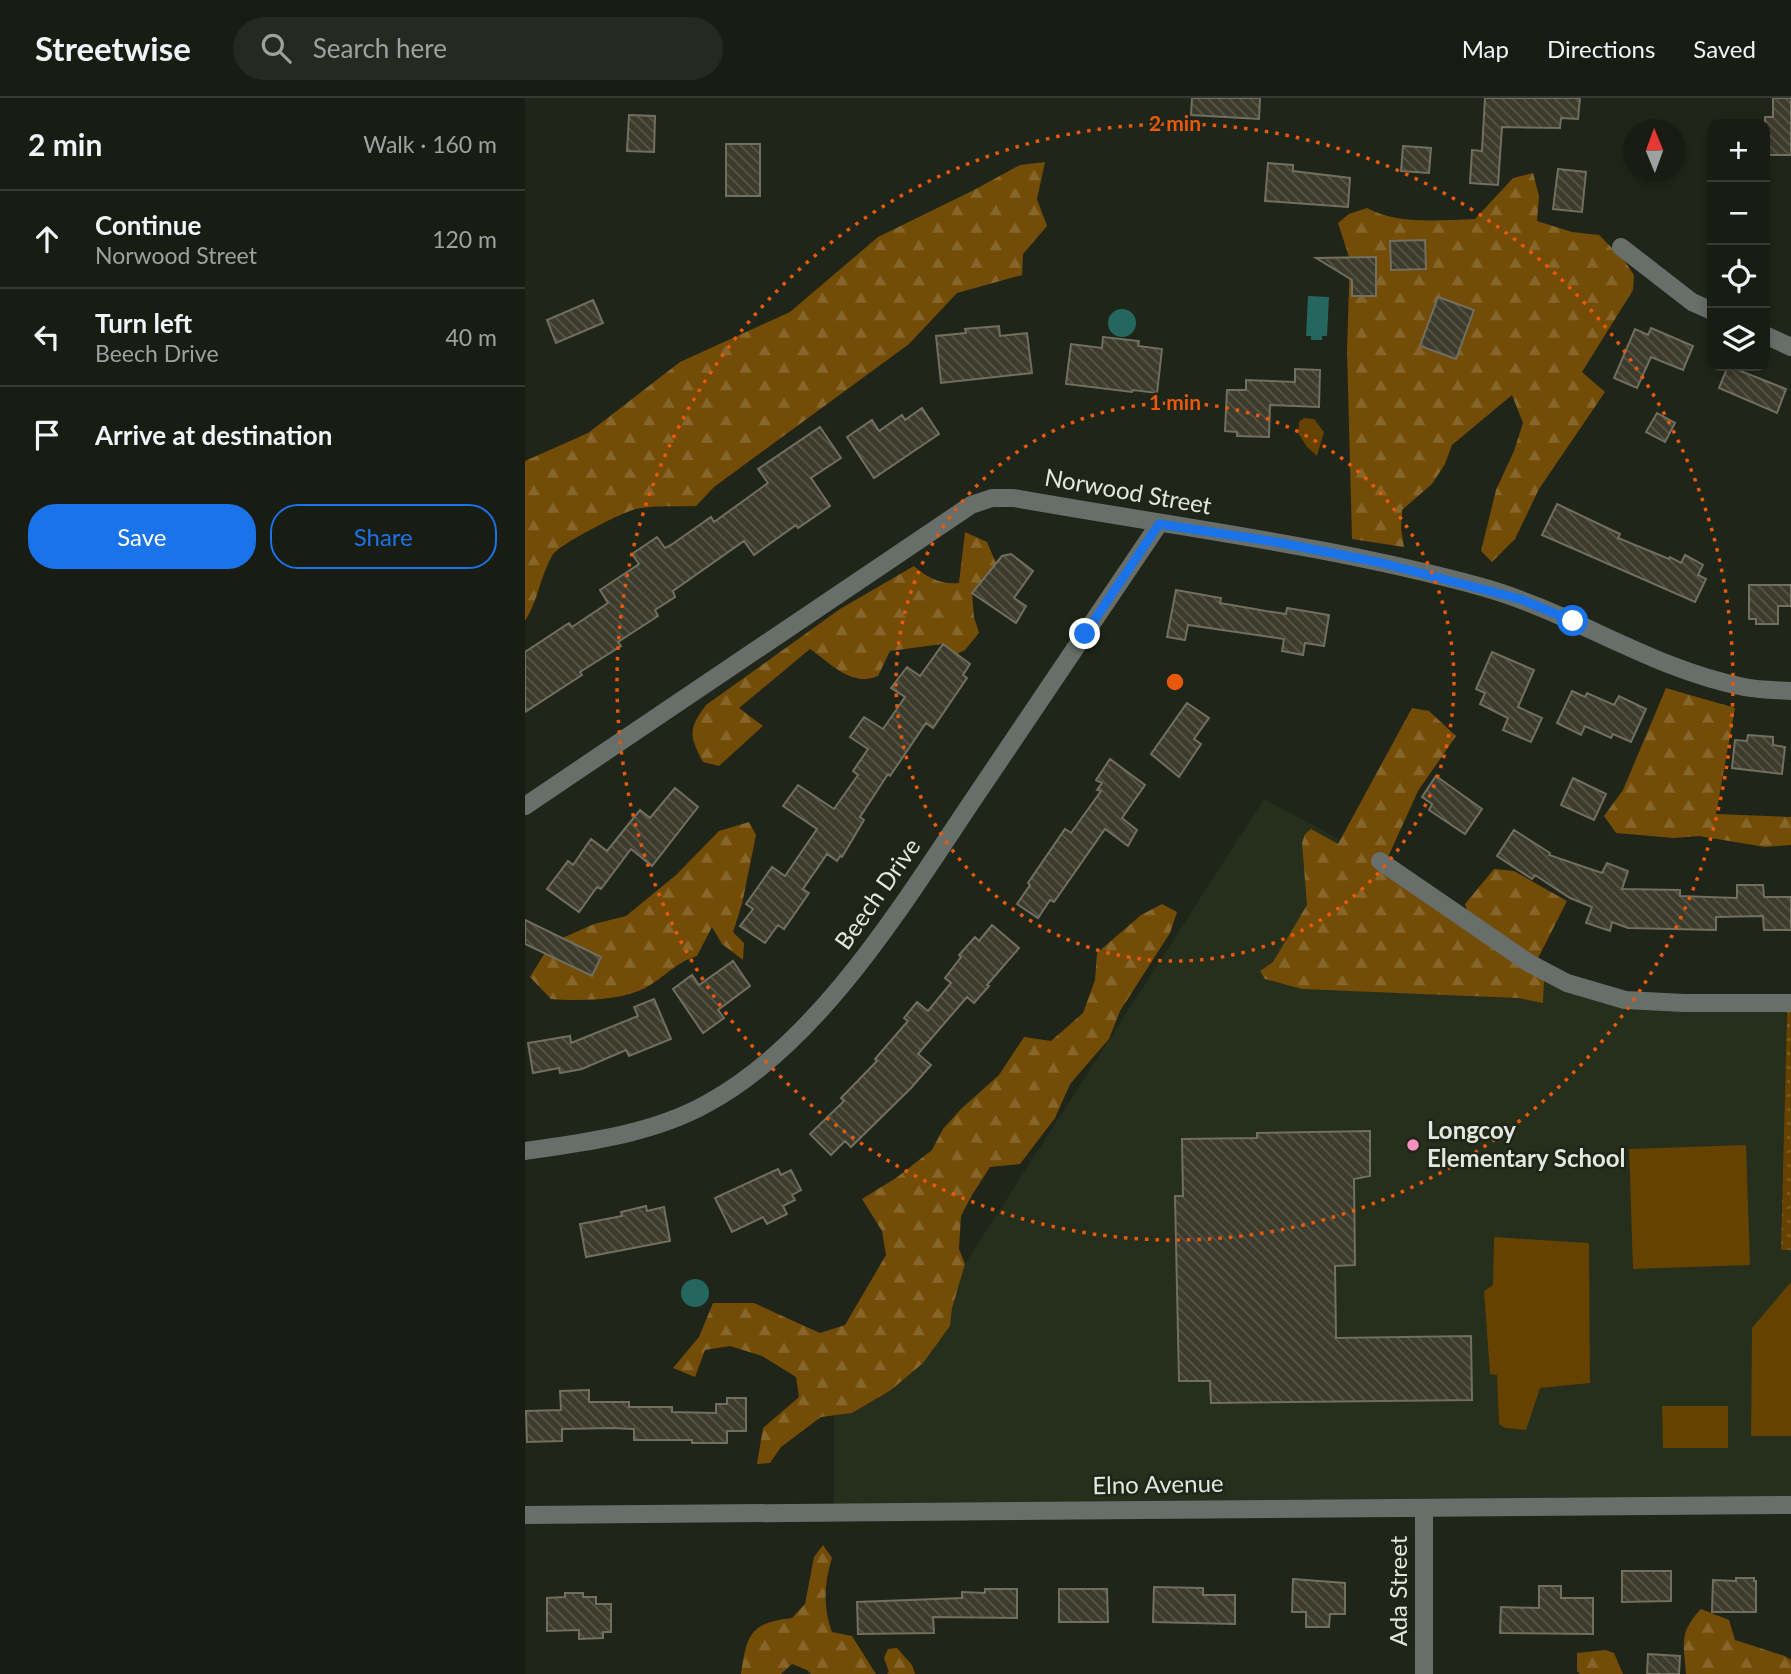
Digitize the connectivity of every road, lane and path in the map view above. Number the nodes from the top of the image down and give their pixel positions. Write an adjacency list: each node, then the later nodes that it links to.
1 (1621, 247): 2 (street)
2 (1707, 309)
3 (1770, 337): 4 (street)
4 (1791, 347)
5 (1159, 524): 6 (street, Norwood Street); 7 (street, Norwood Street); 10 (street, Beech Drive)
6 (1791, 691)
7 (525, 806)
8 (1380, 861): 9 (street)
9 (1791, 1003)
10 (525, 1151)
11 (1791, 1505): 12 (street, Elno Avenue)
12 (1424, 1508): 13 (street, Elno Avenue); 14 (street, Ada Street)
13 (525, 1516)
14 (1424, 1674)

